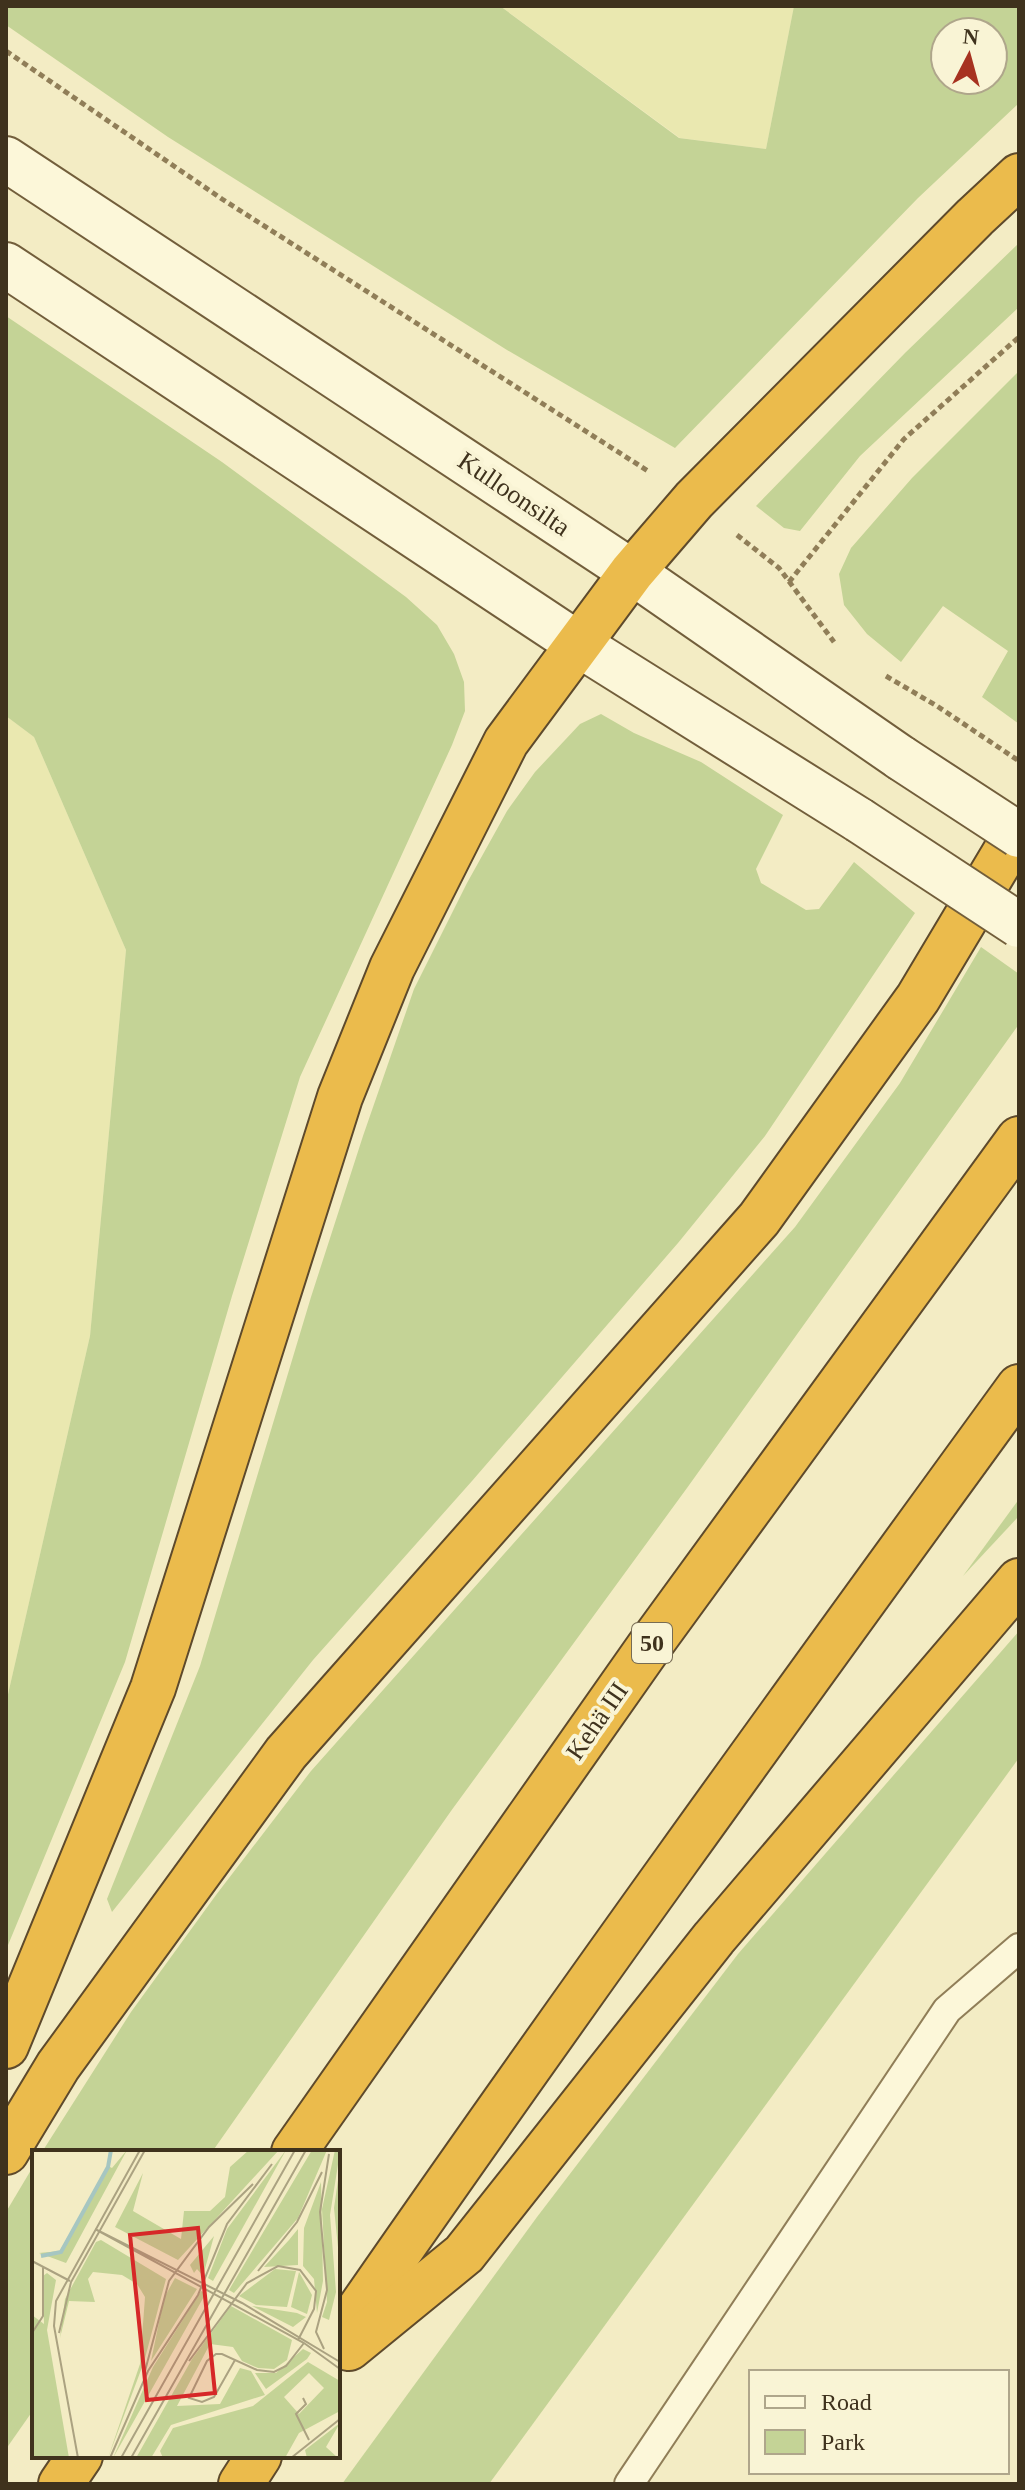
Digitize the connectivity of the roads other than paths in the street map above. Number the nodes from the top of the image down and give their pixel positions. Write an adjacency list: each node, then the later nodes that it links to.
1 (6, 159): 4 (main road, Kulloonsilta)
2 (1019, 176): 4 (highway)
3 (6, 265): 5 (main road)
4 (632, 572): 5 (highway); 6 (main road, Kulloonsilta, bridge)
5 (578, 644): 7 (main road, bridge); 12 (highway)
6 (1019, 832): 14 (highway)
7 (1019, 925)
8 (1019, 1139): 13 (highway, Kehä III / 50)
9 (1019, 1387): 15 (highway)
10 (1019, 1581): 16 (highway)
11 (1019, 1948): 21 (lane)
12 (6, 2046)
13 (295, 2150)
14 (6, 2152)
15 (340, 2337)
16 (340, 2355)
17 (79, 2458): 19 (highway)
18 (258, 2458): 20 (highway)
19 (61, 2484)
20 (241, 2484)
21 (629, 2484)

